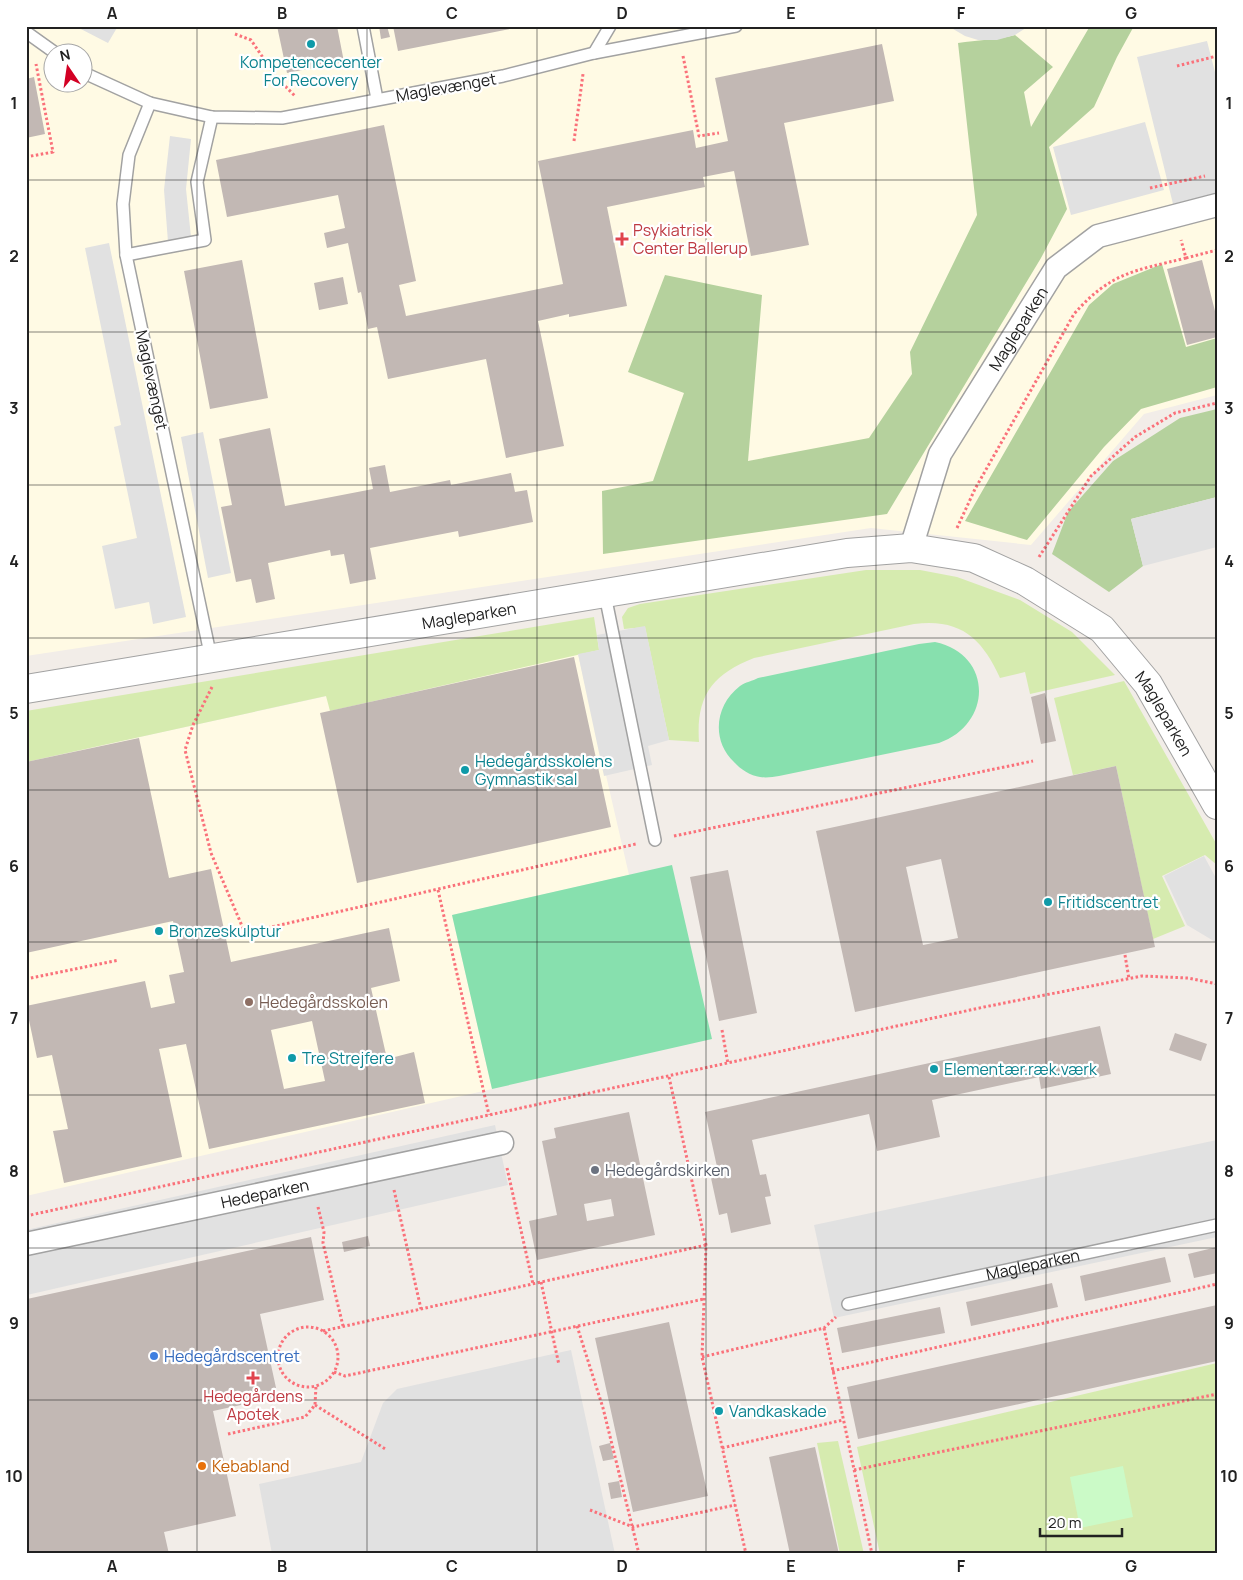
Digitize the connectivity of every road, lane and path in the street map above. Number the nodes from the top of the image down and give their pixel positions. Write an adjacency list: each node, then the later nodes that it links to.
1 (363, 26): 14 (lane)
2 (610, 26): 8 (lane)
3 (736, 26): 6 (lane, Maglevænget)
4 (26, 32): 7 (lane)
5 (235, 34): 16 (path)
6 (680, 37): 8 (lane, Maglevænget); 18 (path)
7 (42, 43)
8 (594, 53): 10 (lane, Maglevænget)
9 (1217, 56): 12 (path)
10 (580, 57): 14 (lane, Maglevænget); 19 (path)
11 (35, 59): 20 (path)
12 (1177, 66)
13 (92, 76): 15 (lane, Maglevænget)
14 (377, 100): 16 (lane, Maglevænget)
15 (150, 102): 17 (lane, Maglevænget); 26 (lane, Maglevænget)
16 (312, 112): 17 (lane, Maglevænget)
17 (212, 117): 26 (lane)
18 (719, 133)
19 (574, 141)
20 (26, 157)
21 (1205, 176): 22 (path)
22 (1150, 188)
23 (1217, 205): 24 (street, Magleparken)
24 (1174, 216): 27 (path); 29 (street, Magleparken)
25 (1217, 250): 27 (path)
26 (126, 255): 33 (lane, Maglevænget)
27 (1186, 258): 30 (path)
28 (1217, 403): 31 (path)
29 (911, 548): 30 (street, Magleparken); 32 (street, Magleparken)
30 (945, 554): 31 (street, Magleparken)
31 (1025, 581): 35 (street, Magleparken)
32 (604, 595): 33 (street, Magleparken); 36 (lane)
33 (211, 658): 34 (street, Magleparken); 38 (path)
34 (26, 689)
35 (1217, 805)
36 (654, 840)
37 (438, 890): 48 (path)
38 (244, 934)
39 (1125, 955): 42 (path)
40 (119, 960): 41 (path)
41 (26, 979)
42 (1129, 979): 43 (path); 45 (path)
43 (1217, 984)
44 (722, 1030): 45 (path)
45 (728, 1064): 46 (path)
46 (669, 1077): 47 (path); 55 (path)
47 (502, 1112): 48 (path); 49 (path)
48 (489, 1115): 51 (path)
49 (502, 1143): 50 (street, Hedeparken); 57 (path)
50 (388, 1168): 54 (street, Hedeparken); 61 (path)
51 (26, 1216)
52 (322, 1221): 62 (path)
53 (1217, 1225): 60 (lane, Magleparken)
54 (26, 1244)
55 (706, 1245): 56 (path); 59 (path)
56 (541, 1282): 57 (path); 66 (path)
57 (533, 1284): 61 (path)
58 (1217, 1284): 69 (path)
59 (704, 1299): 63 (path); 67 (path)
60 (848, 1304): 64 (path)
61 (421, 1309): 62 (path)
62 (343, 1326): 65 (path)
63 (578, 1326): 66 (path); 81 (path)
64 (824, 1328): 67 (path); 69 (path)
65 (323, 1331): 70 (path); 71 (path)
66 (552, 1331): 68 (path); 70 (path)
67 (702, 1357): 76 (path)
68 (559, 1365)
69 (832, 1371): 74 (path)
70 (334, 1372): 71 (path)
71 (316, 1386): 73 (path)
72 (1217, 1394): 78 (path)
73 (315, 1405): 75 (path); 77 (path)
74 (843, 1420): 76 (path); 78 (path)
75 (228, 1434)
76 (722, 1448): 79 (path)
77 (387, 1450)
78 (854, 1470): 84 (path)
79 (735, 1505): 81 (path); 83 (path)
80 (590, 1510): 81 (path)
81 (633, 1527): 82 (path)
82 (639, 1554)
83 (746, 1554)
84 (872, 1554)

